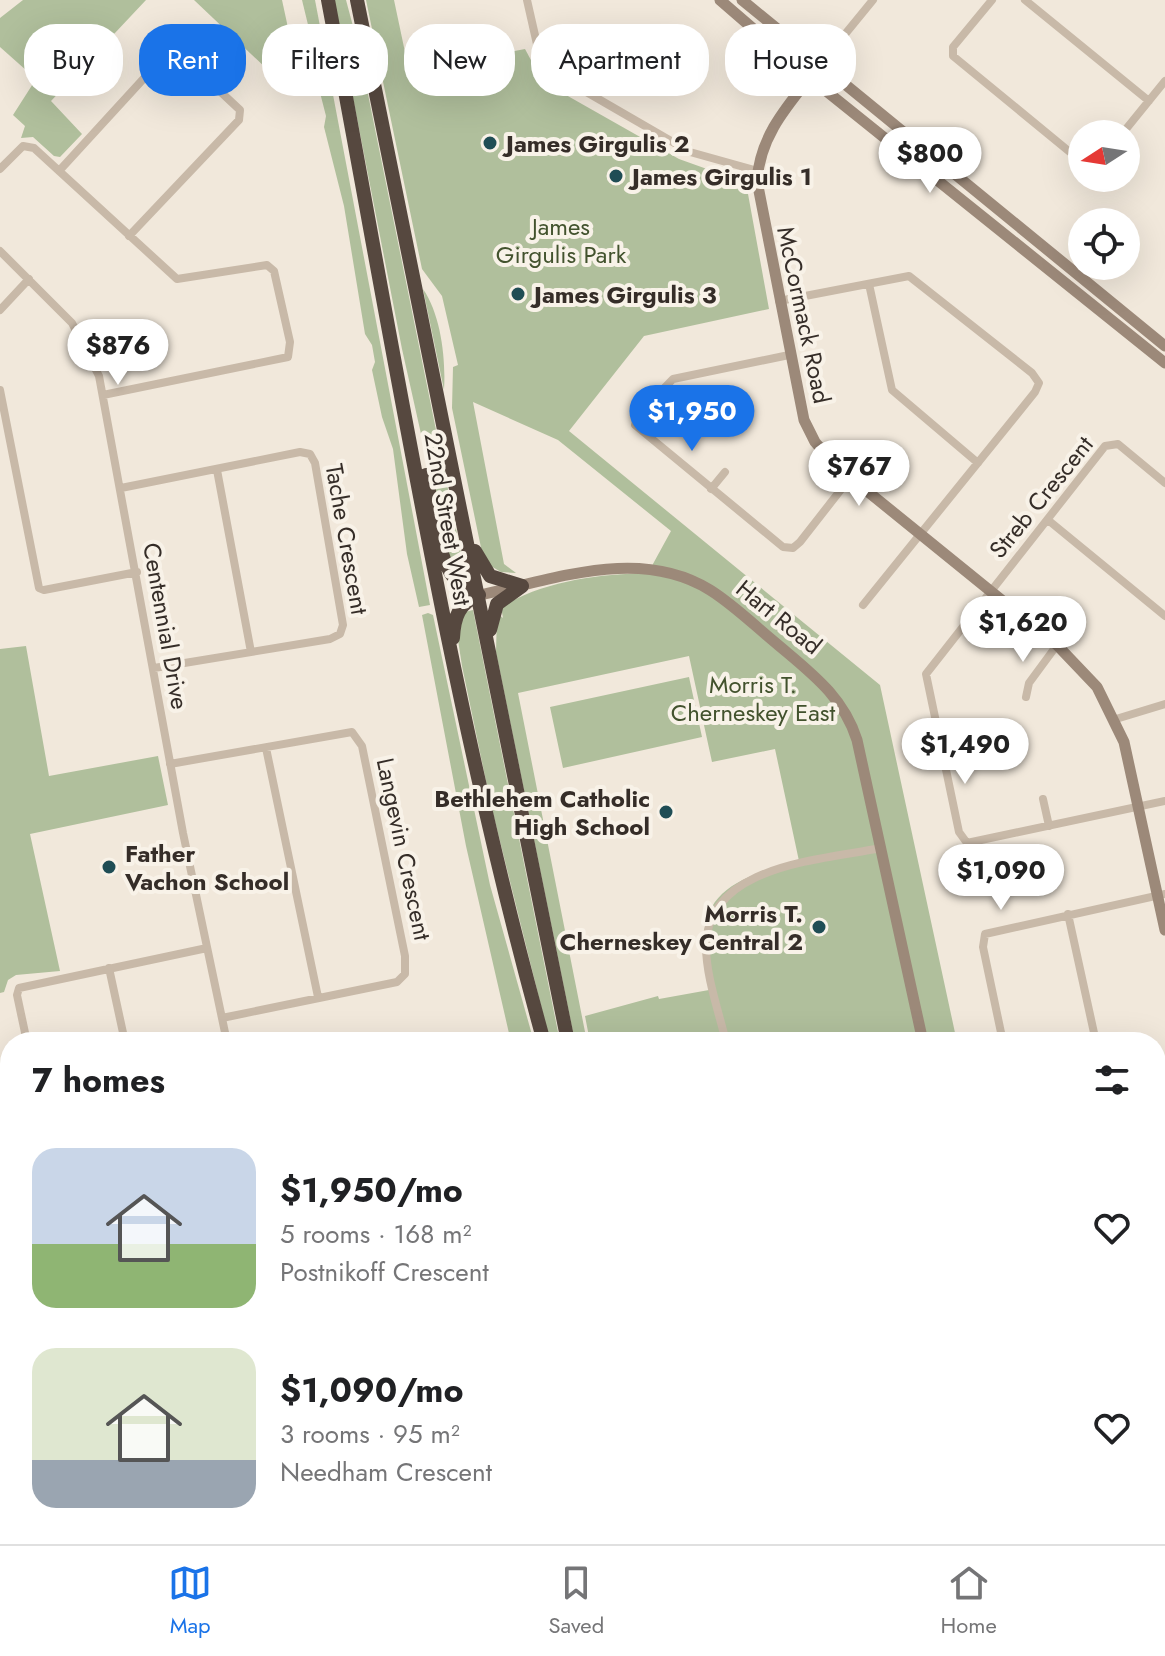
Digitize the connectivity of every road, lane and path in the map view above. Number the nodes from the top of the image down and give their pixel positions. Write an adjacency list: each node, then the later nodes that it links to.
1 (328, 0): 31 (highway, 22nd Street West)
2 (356, 0): 43 (highway, 22nd Street West)
3 (527, 0): 21 (street)
4 (720, 0): 9 (street)
5 (742, 0): 10 (street)
6 (873, 0): 11 (street)
7 (992, 0): 18 (street)
8 (1025, 0): 16 (street)
9 (748, 24)
10 (770, 24)
11 (853, 24)
12 (1165, 81): 16 (street)
13 (796, 96): 21 (street, McCormack Road)
14 (832, 96): 30 (street)
15 (856, 96): 28 (street)
16 (1149, 101): 17 (street)
17 (1133, 120)
18 (1068, 150)
19 (0, 169): 20 (street)
20 (59, 171): 22 (street); 22 (street)
21 (758, 171): 26 (street, McCormack Road)
22 (129, 236): 33 (street)
23 (0, 251): 24 (street, Centennial Drive)
24 (29, 279): 27 (street); 33 (street, Centennial Drive)
25 (869, 284): 26 (street); 34 (street); 34 (street)
26 (779, 301): 29 (street, McCormack Road)
27 (0, 310)
28 (1165, 346)
29 (789, 355): 37 (street, McCormack Road); 40 (street)
30 (1165, 363)
31 (399, 376): 47 (highway); 53 (highway, 22nd Street West)
32 (0, 390): 44 (street)
33 (103, 395): 39 (street, Centennial Drive)
34 (978, 463): 42 (street)
35 (217, 470): 39 (street, Tache Crescent); 52 (street); 52 (street, Tache Crescent)
36 (725, 472): 40 (street)
37 (850, 478): 40 (street); 42 (street, McCormack Road)
38 (1165, 483): 41 (street, Streb Crescent)
39 (121, 488): 44 (street, Centennial Drive)
40 (711, 489)
41 (1048, 520): 46 (street, Streb Crescent); 49 (street)
42 (920, 534): 46 (street, McCormack Road); 48 (street)
43 (468, 538): 45 (highway); 47 (highway, 22nd Street West)
44 (137, 572): 54 (street, Centennial Drive)
45 (522, 586): 47 (street, Hart Road); 50 (highway); 64 (street, Hart Road)
46 (989, 592): 51 (street, McCormack Road); 63 (street, Streb Crescent)
47 (479, 595): 50 (highway, 22nd Street West); 53 (highway)
48 (863, 605)
49 (1165, 616)
50 (488, 642): 76 (highway, 22nd Street West)
51 (1057, 645): 55 (street); 57 (street, McCormack Road)
52 (251, 652): 54 (street, Tache Crescent)
53 (451, 653): 75 (highway, 22nd Street West)
54 (154, 668): 59 (street, Centennial Drive)
55 (1026, 697)
56 (1165, 704): 57 (street)
57 (1116, 719): 62 (street, McCormack Road)
58 (266, 748): 59 (street, Langevin Crescent); 70 (street); 70 (street, Langevin Crescent)
59 (170, 764): 68 (street, Centennial Drive)
60 (1043, 799): 63 (street)
61 (1165, 801): 62 (street)
62 (1139, 807): 63 (street); 65 (street, McCormack Road)
63 (1049, 826)
64 (881, 848): 77 (street); 78 (street, Hart Road)
65 (1161, 895): 66 (street); 67 (street, McCormack Road)
66 (1068, 914): 79 (street); 80 (street)
67 (1165, 930)
68 (207, 948): 69 (street); 71 (street, Centennial Drive)
69 (109, 968): 72 (street); 73 (street)
70 (318, 997): 71 (street, Langevin Crescent)
71 (222, 1018): 74 (street, Centennial Drive)
72 (25, 1032)
73 (123, 1032)
74 (225, 1032)
75 (541, 1032)
76 (566, 1032)
77 (724, 1032)
78 (921, 1032)
79 (1001, 1032)
80 (1094, 1032)

